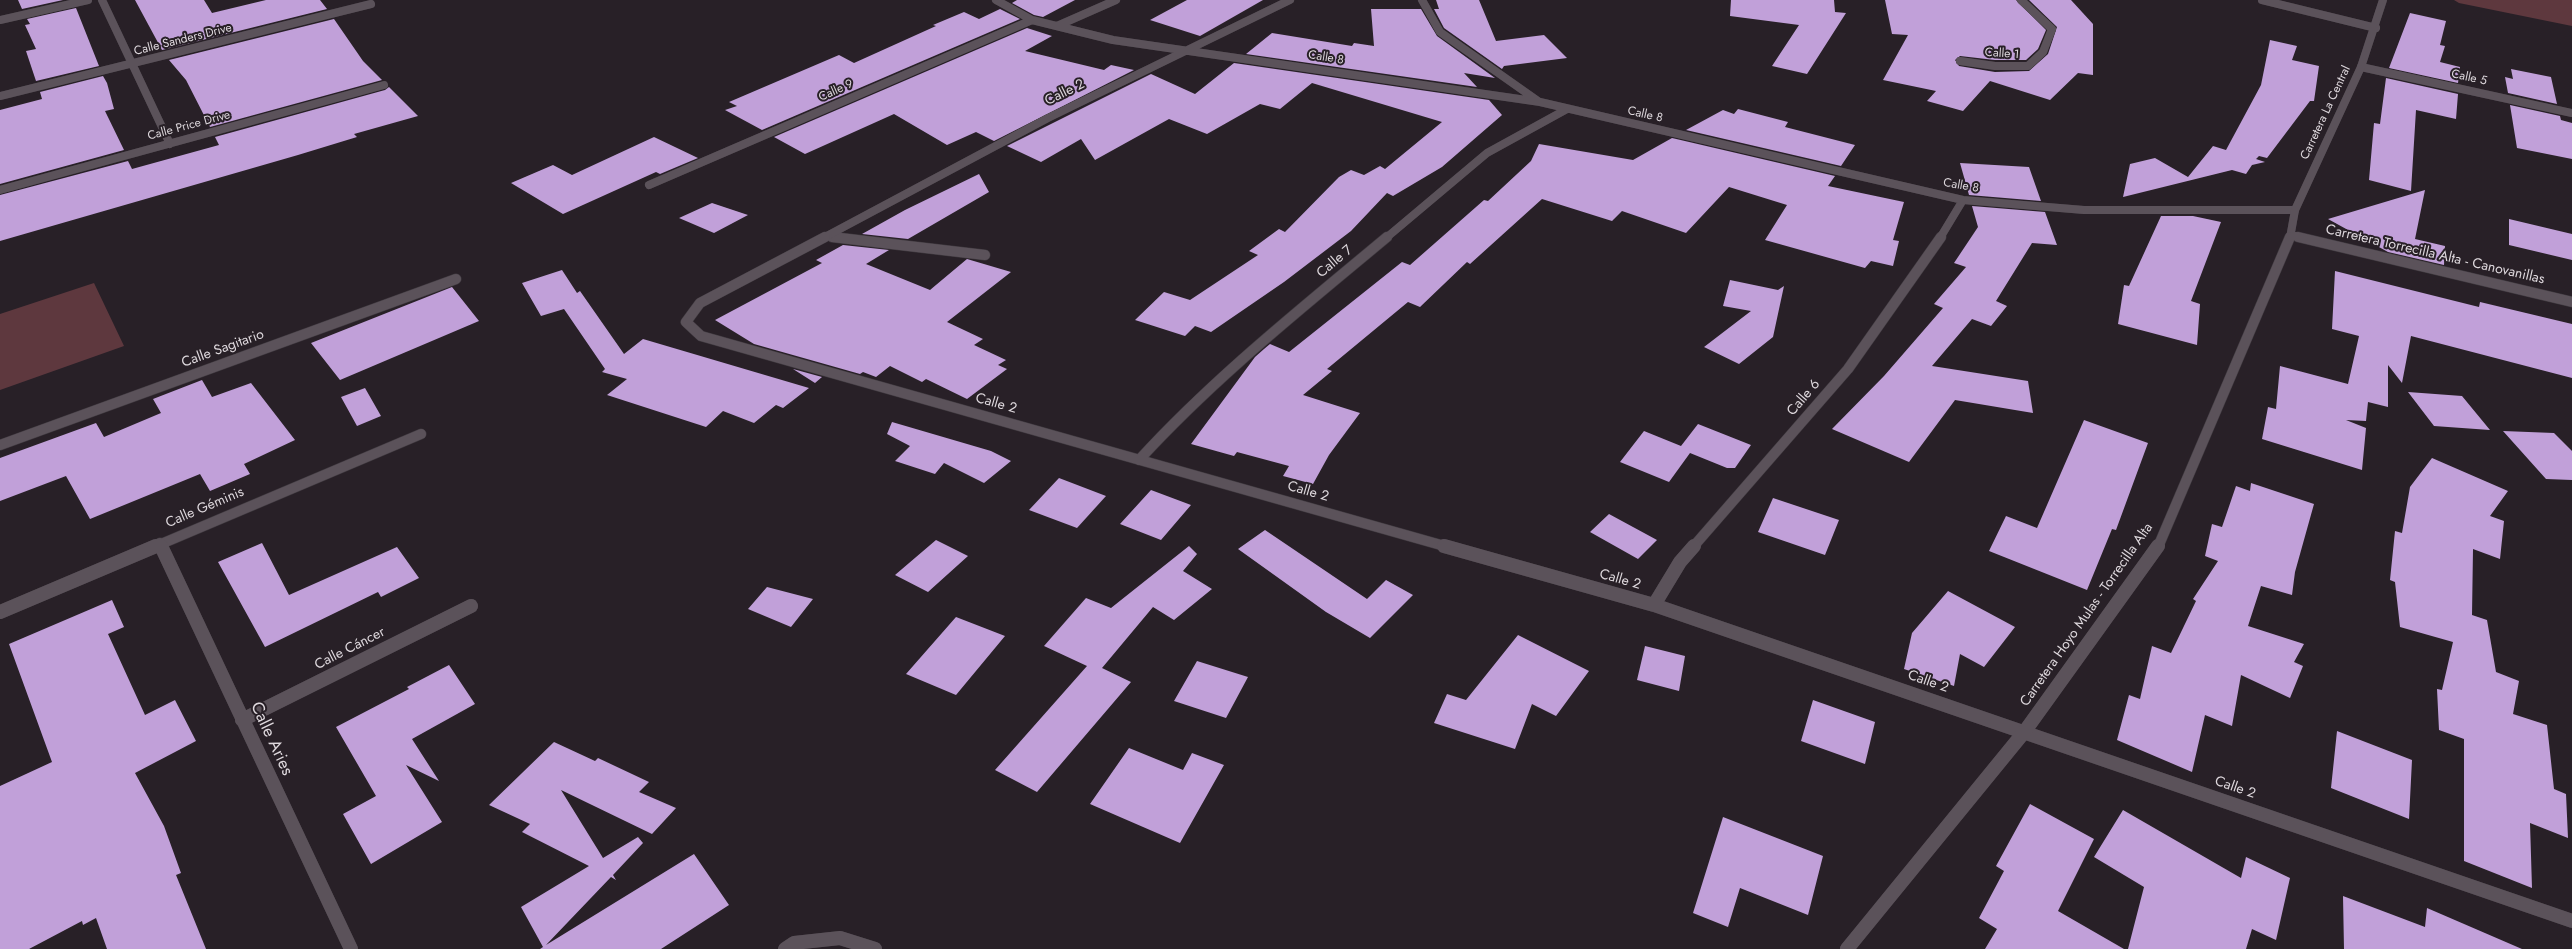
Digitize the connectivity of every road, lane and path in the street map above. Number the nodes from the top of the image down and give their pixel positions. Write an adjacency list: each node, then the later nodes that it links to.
1 (88, 0): 11 (street)
2 (102, 0): 17 (street)
3 (996, 0): 12 (street, Calle 8)
4 (1116, 0): 13 (street)
5 (1290, 0): 15 (street, Calle 2)
6 (1422, 0): 21 (street)
7 (2021, 0): 16 (street, Calle 1)
8 (2262, 0): 14 (street)
9 (2384, 0): 14 (street, Carretera La Central)
10 (371, 4): 17 (street, Calle Sanders Drive)
11 (0, 20)
12 (1032, 20): 13 (street, Calle 8); 25 (street, Calle 9)
13 (1058, 26): 15 (street, Calle 8)
14 (2376, 28): 18 (street, Carretera La Central)
15 (1189, 49): 21 (street, Calle 8); 30 (street, Calle 2)
16 (1960, 61)
17 (132, 64): 20 (street, Calle Sanders Drive); 24 (street)
18 (2361, 67): 23 (street, Calle 5); 28 (street, Carretera La Central)
19 (384, 85): 24 (street, Calle Price Drive)
20 (0, 96)
21 (1540, 102): 22 (street, Calle 8)
22 (1567, 109): 27 (street, Calle 8); 36 (street, Calle 7)
23 (2572, 113)
24 (170, 144): 26 (street, Calle Price Drive)
25 (649, 185)
26 (0, 190)
27 (1963, 200): 28 (street, Calle 8); 38 (street, Calle 6)
28 (2295, 210): 29 (street, Carretera La Central)
29 (2291, 235): 33 (street, Carretera Torrecilla Alta - Canovanillas); 42 (street, Carretera Hoyo Mulas - Torrecilla Alta)
30 (826, 236): 31 (street); 36 (street, Calle 2)
31 (985, 255)
32 (456, 279): 35 (street, Calle Sagitario)
33 (2572, 302)
34 (421, 434): 37 (street, Calle Géminis)
35 (0, 445)
36 (1139, 460): 38 (street, Calle 2)
37 (160, 543): 40 (street, Calle Géminis); 41 (street, Calle Aries)
38 (1654, 605): 42 (street, Calle 2)
39 (471, 606): 41 (street, Calle Cáncer)
40 (0, 612)
41 (242, 720): 44 (street, Calle Aries)
42 (2025, 730): 43 (street, Calle 2); 47 (street, Carretera Hoyo Mulas - Torrecilla Alta)
43 (2572, 921)
44 (351, 949)
45 (785, 949): 46 (street)
46 (875, 949)
47 (1847, 949)

